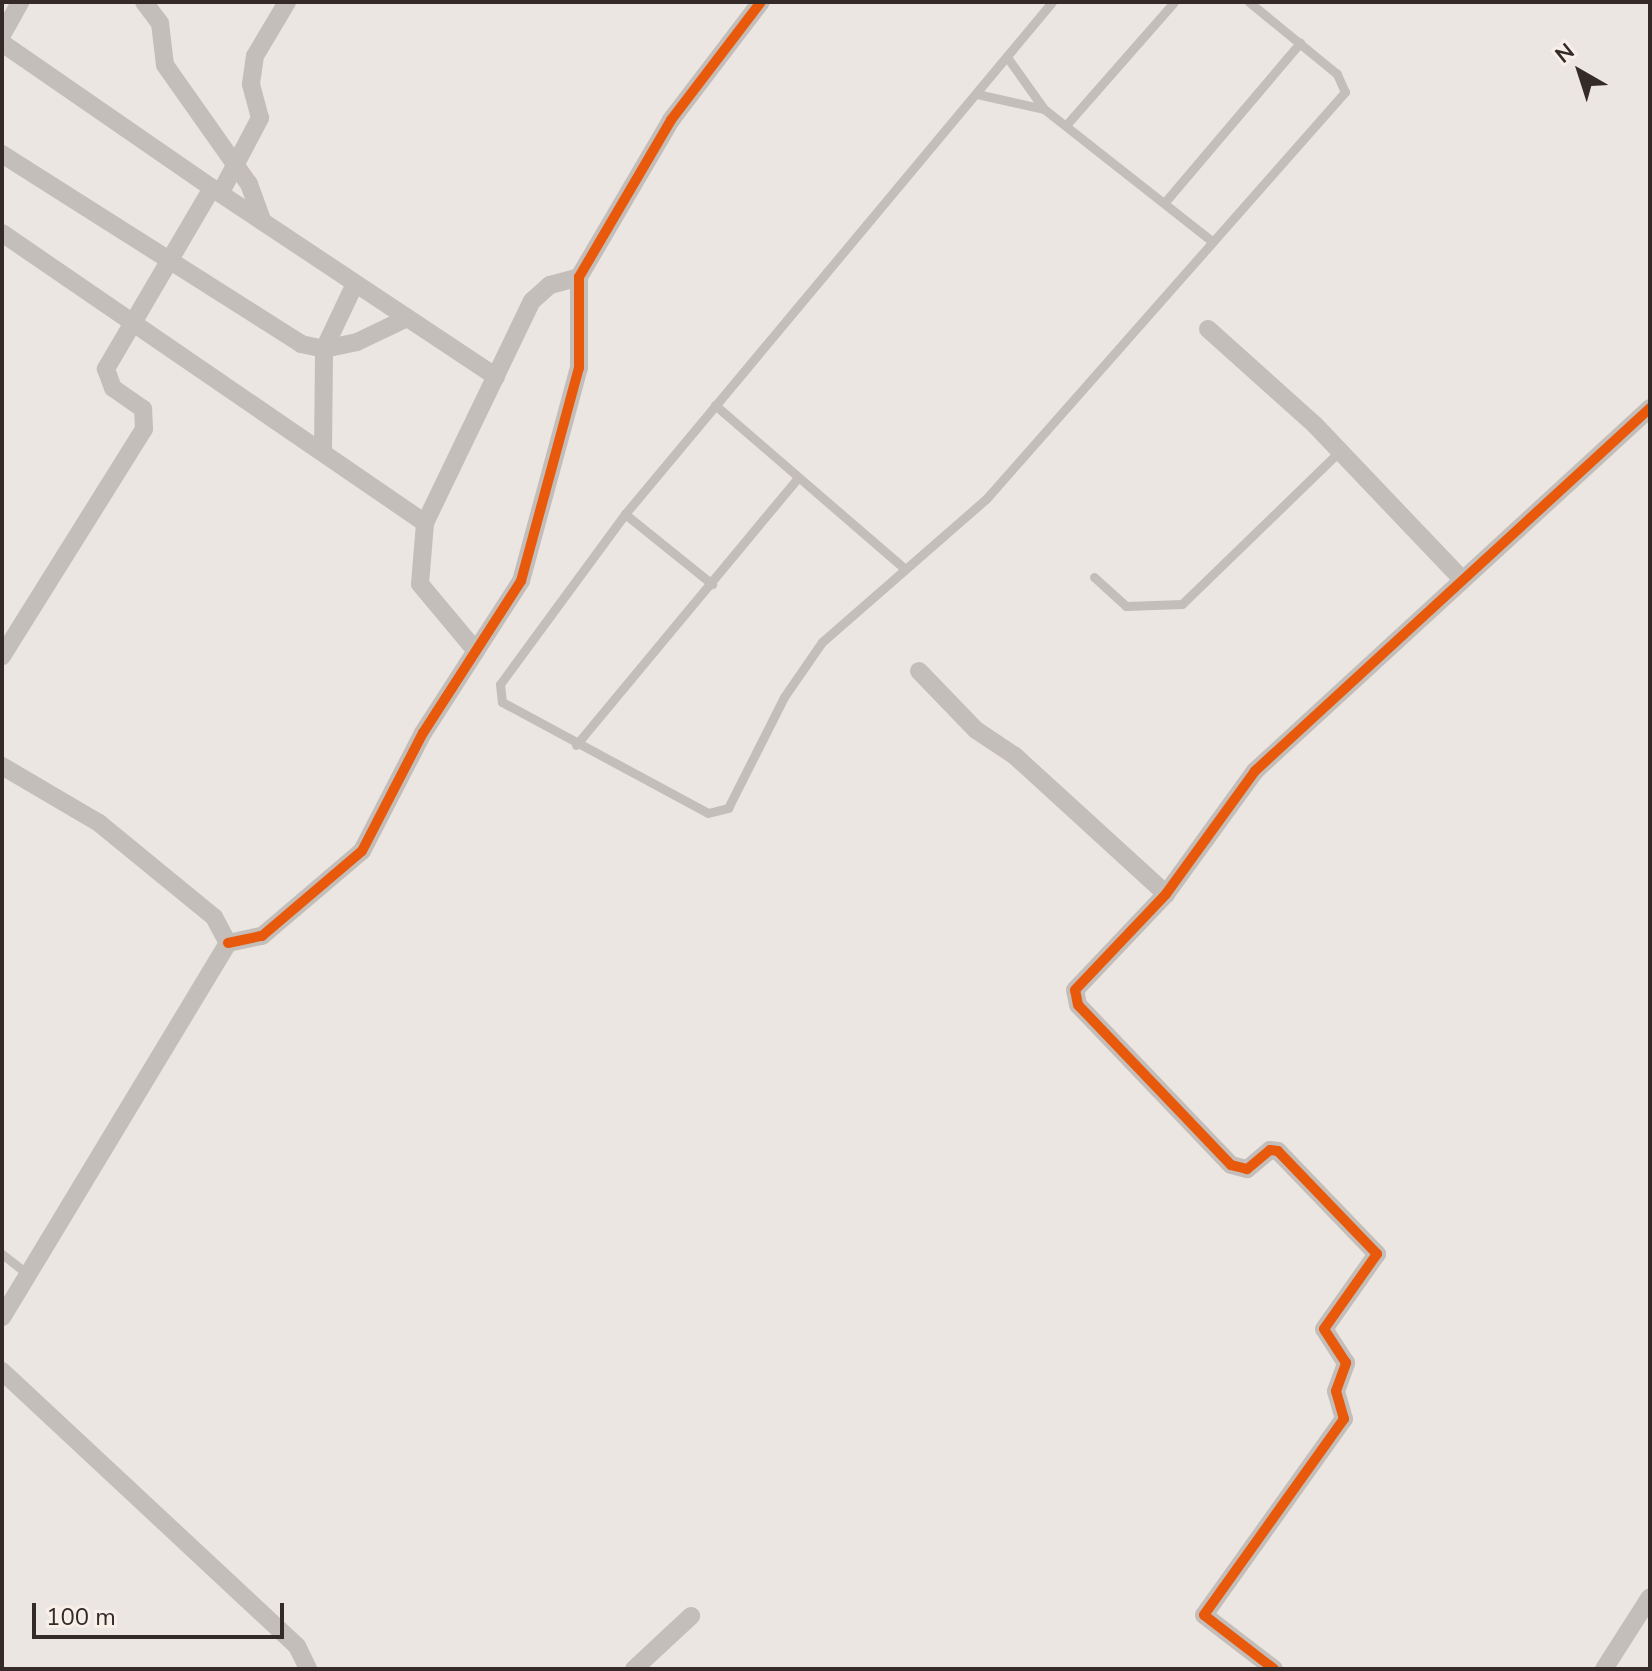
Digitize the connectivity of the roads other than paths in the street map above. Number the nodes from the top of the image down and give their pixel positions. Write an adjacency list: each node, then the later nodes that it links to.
1 (20, 2): 8 (street)
2 (287, 2): 16 (street)
3 (761, 2): 23 (street)
4 (1052, 2): 11 (lane)
5 (1174, 2): 14 (lane)
6 (1249, 2): 10 (lane)
7 (154, 5): 16 (street)
8 (2, 35)
9 (2, 43): 17 (street)
10 (1300, 43): 18 (lane); 21 (lane)
11 (1007, 57): 12 (lane); 13 (lane)
12 (977, 94): 13 (lane); 30 (lane)
13 (1044, 109): 14 (lane)
14 (1067, 124): 18 (lane)
15 (2, 154): 22 (street)
16 (234, 161): 17 (street); 19 (street)
17 (216, 190): 19 (street); 22 (street)
18 (1165, 202): 21 (lane)
19 (262, 219): 24 (street)
20 (2, 233): 26 (street)
21 (1209, 239): 37 (lane)
22 (171, 260): 26 (street); 28 (street)
23 (579, 277): 29 (street); 41 (street)
24 (353, 288): 25 (street); 28 (street)
25 (405, 319): 28 (street); 29 (street)
26 (134, 322): 32 (street); 42 (street)
27 (1208, 329): 33 (street)
28 (324, 349): 32 (street)
29 (496, 377): 36 (street)
30 (715, 405): 34 (lane); 35 (lane)
31 (1650, 408): 39 (street)
32 (323, 450): 36 (street)
33 (1339, 452): 38 (lane); 39 (street)
34 (798, 478): 37 (lane); 40 (lane)
35 (625, 514): 40 (lane); 44 (lane)
36 (425, 523): 41 (street)
37 (905, 569): 44 (lane)
38 (1094, 577)
39 (1460, 577): 46 (street)
40 (712, 584): 44 (lane)
41 (476, 651): 47 (street)
42 (2, 656)
43 (919, 671): 46 (street)
44 (576, 745)
45 (2, 766): 47 (street)
46 (1166, 894): 56 (street)
47 (228, 943): 49 (street)
48 (2, 1254): 49 (lane)
49 (30, 1276): 50 (street)
50 (2, 1315)
51 (2, 1371): 54 (street)
52 (1650, 1597): 57 (street)
53 (691, 1616): 55 (street)
54 (308, 1669)
55 (634, 1669)
56 (1274, 1669)
57 (1604, 1669)

